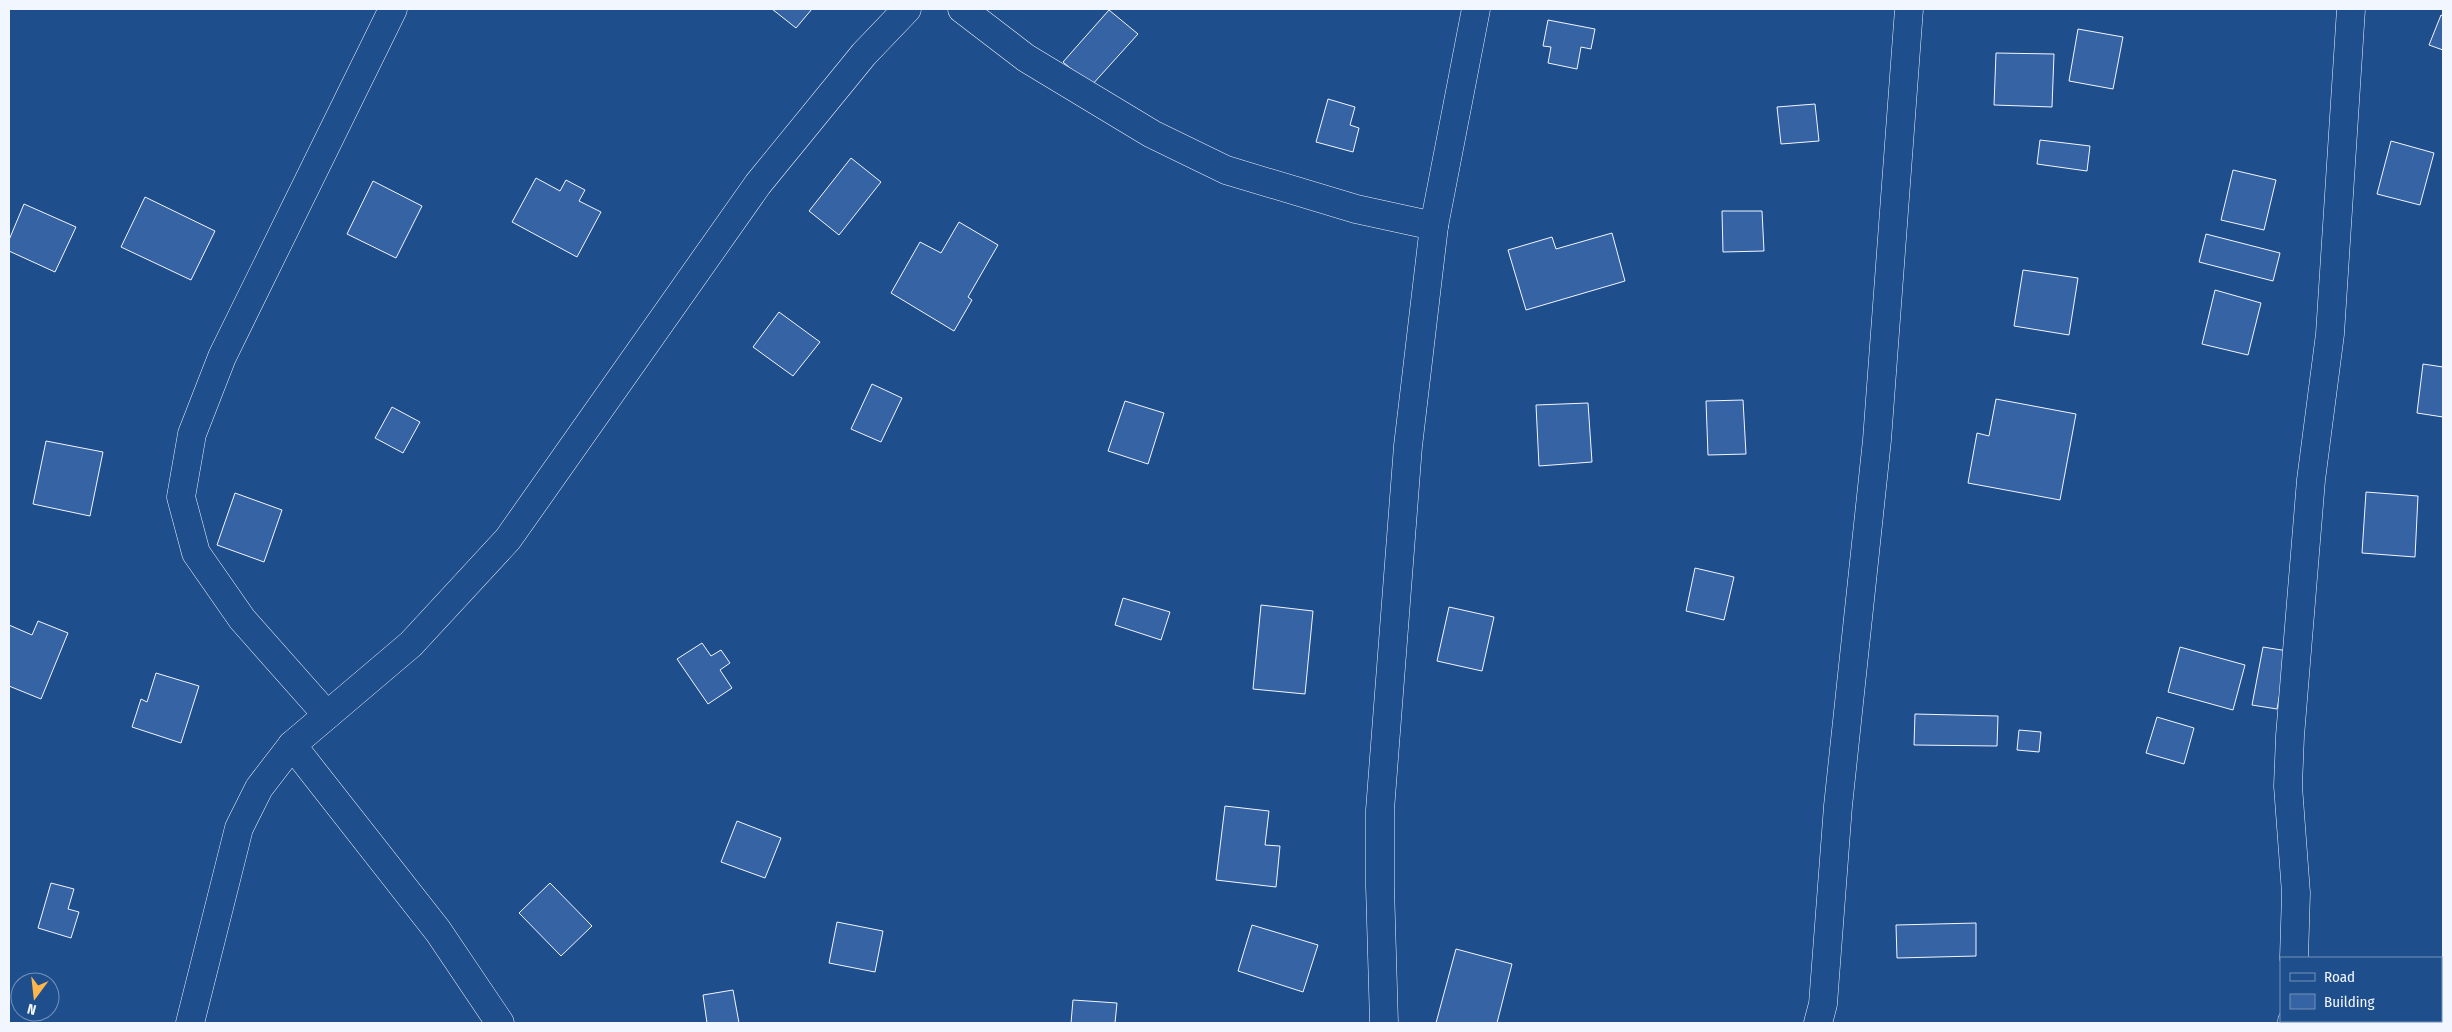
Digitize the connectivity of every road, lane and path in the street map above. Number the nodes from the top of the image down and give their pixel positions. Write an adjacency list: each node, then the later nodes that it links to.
1 (393, 9): 8 (street)
2 (907, 9): 8 (street)
3 (962, 9): 7 (street)
4 (1476, 9): 7 (street)
5 (1909, 9): 14 (street)
6 (2351, 9): 10 (street)
7 (1434, 226): 13 (street)
8 (327, 715): 9 (street)
9 (292, 745): 11 (street); 12 (street)
10 (2294, 957)
11 (190, 1023)
12 (500, 1023)
13 (1384, 1023)
14 (1818, 1023)

